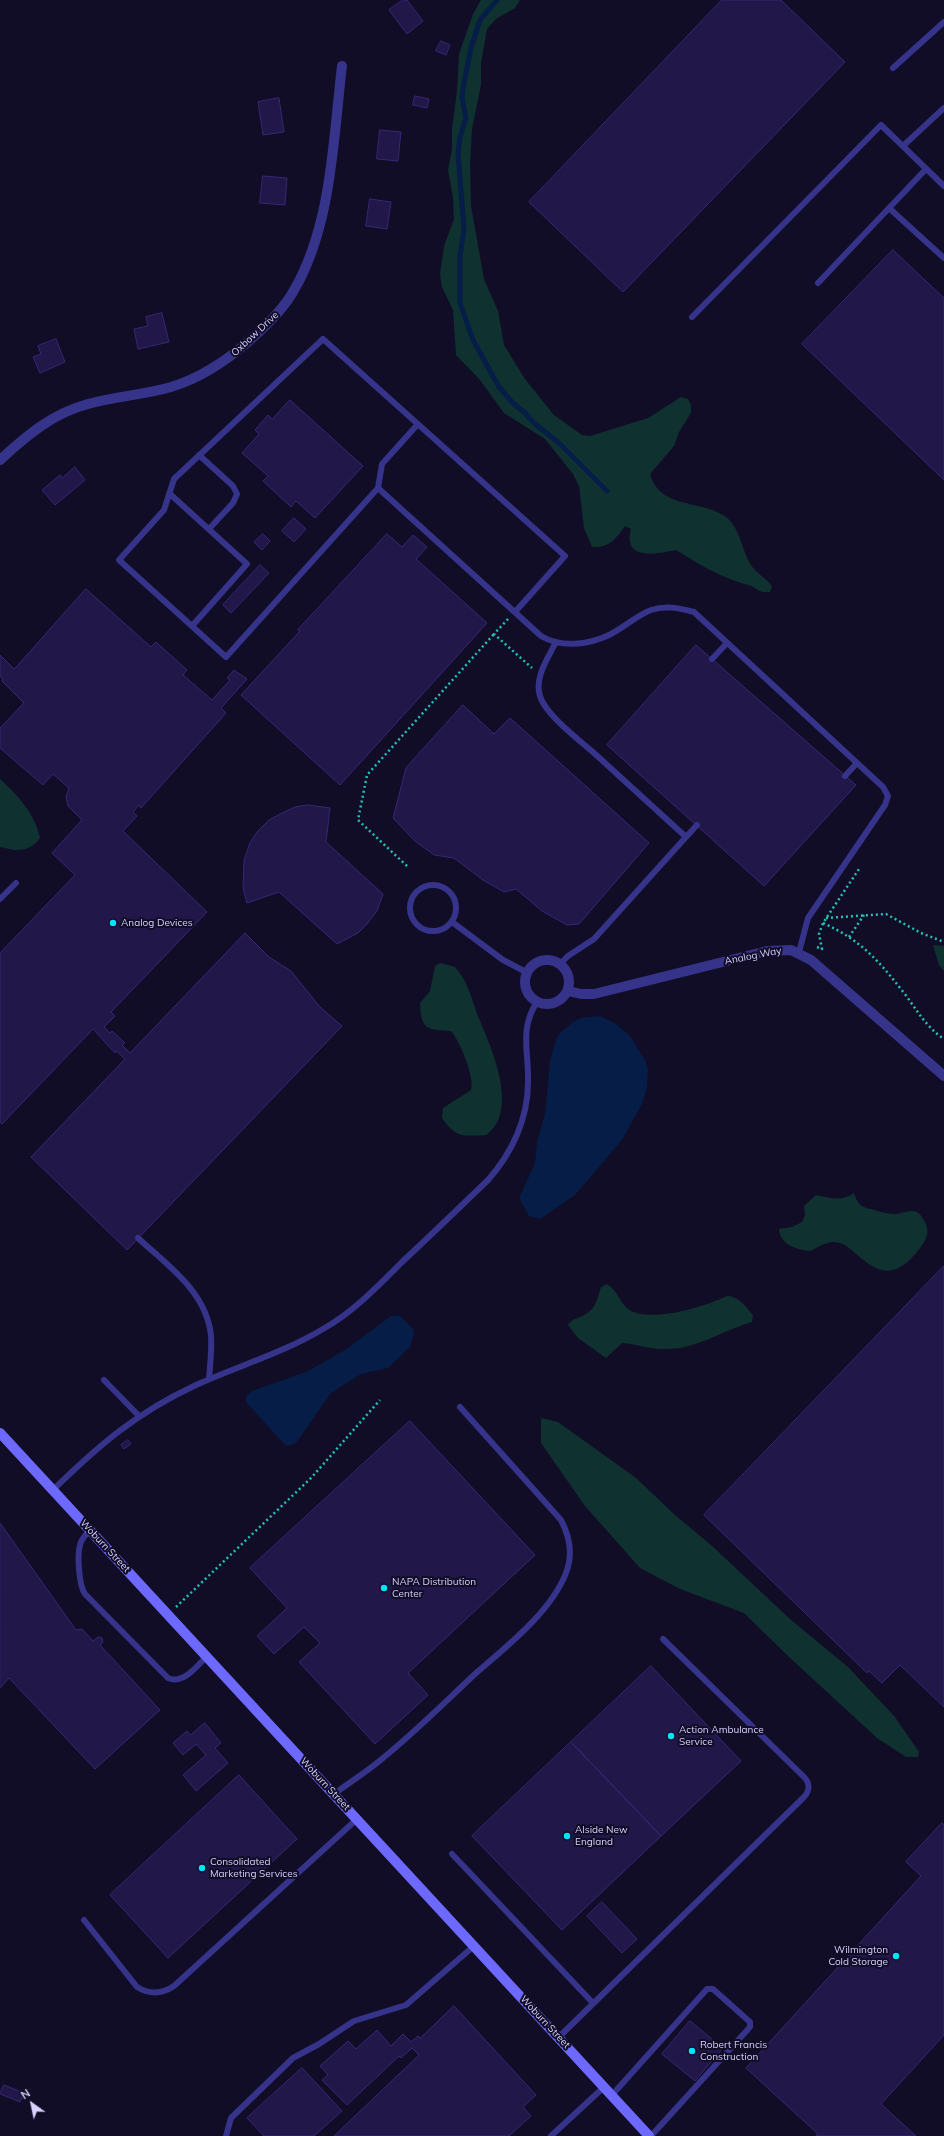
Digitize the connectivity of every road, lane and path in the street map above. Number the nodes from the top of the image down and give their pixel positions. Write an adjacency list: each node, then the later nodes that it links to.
1 (944, 22): 3 (lane)
2 (342, 66): 14 (street, Oxbow Drive)
3 (893, 68)
4 (944, 108): 5 (lane)
5 (903, 146): 6 (lane); 11 (lane)
6 (926, 169): 7 (lane); 8 (lane)
7 (944, 186)
8 (890, 208): 9 (lane); 10 (lane)
9 (944, 258)
10 (818, 283)
11 (692, 317)
12 (418, 424): 13 (lane); 15 (lane); 18 (lane)
13 (199, 455): 16 (lane); 17 (lane)
14 (0, 460)
15 (378, 488): 18 (lane); 19 (lane)
16 (170, 494): 17 (lane); 19 (lane)
17 (209, 530): 19 (lane)
18 (515, 612): 20 (path); 21 (lane)
19 (192, 626)
20 (494, 634): 24 (path); 29 (path)
21 (556, 642): 22 (lane); 24 (lane)
22 (727, 643): 23 (lane); 25 (lane)
23 (712, 659)
24 (541, 672): 28 (lane)
25 (857, 763): 26 (lane); 40 (lane)
26 (845, 776)
27 (697, 825): 28 (lane)
28 (686, 837): 41 (lane)
29 (407, 866)
30 (859, 869): 34 (path)
31 (16, 882): 32 (lane)
32 (0, 899)
33 (864, 915): 34 (path); 37 (path); 38 (path)
34 (826, 918): 36 (path)
35 (452, 922): 35 (lane); 42 (lane)
36 (823, 923): 37 (path); 39 (path)
37 (850, 937): 45 (path)
38 (944, 942)
39 (822, 949)
40 (799, 952): 43 (street, Analog Way); 46 (street)
41 (560, 964): 42 (street); 43 (street)
42 (528, 973): 44 (street)
43 (568, 991): 44 (street)
44 (537, 1002): 48 (lane)
45 (944, 1039)
46 (944, 1076)
47 (138, 1238): 48 (lane)
48 (209, 1379): 52 (lane)
49 (104, 1380): 52 (lane)
50 (380, 1400): 56 (path)
51 (460, 1407): 59 (lane)
52 (139, 1416): 54 (lane)
53 (0, 1433): 54 (street, Woburn Street)
54 (53, 1490): 55 (street, Woburn Street)
55 (90, 1529): 56 (street, Woburn Street); 58 (lane)
56 (168, 1614): 58 (street, Woburn Street)
57 (663, 1638): 64 (lane)
58 (207, 1656): 59 (street, Woburn Street)
59 (334, 1794): 60 (street, Woburn Street)
60 (357, 1819): 62 (lane); 63 (street, Woburn Street)
61 (452, 1854): 64 (lane)
62 (84, 1920)
63 (475, 1946): 65 (street, Woburn Street); 68 (lane)
64 (593, 2003): 65 (lane)
65 (559, 2037): 66 (street, Woburn Street)
66 (604, 2087): 67 (street, Woburn Street); 69 (lane)
67 (612, 2095): 70 (street, Woburn Street); 70 (lane)
68 (226, 2136)
69 (551, 2136)
70 (650, 2136)

